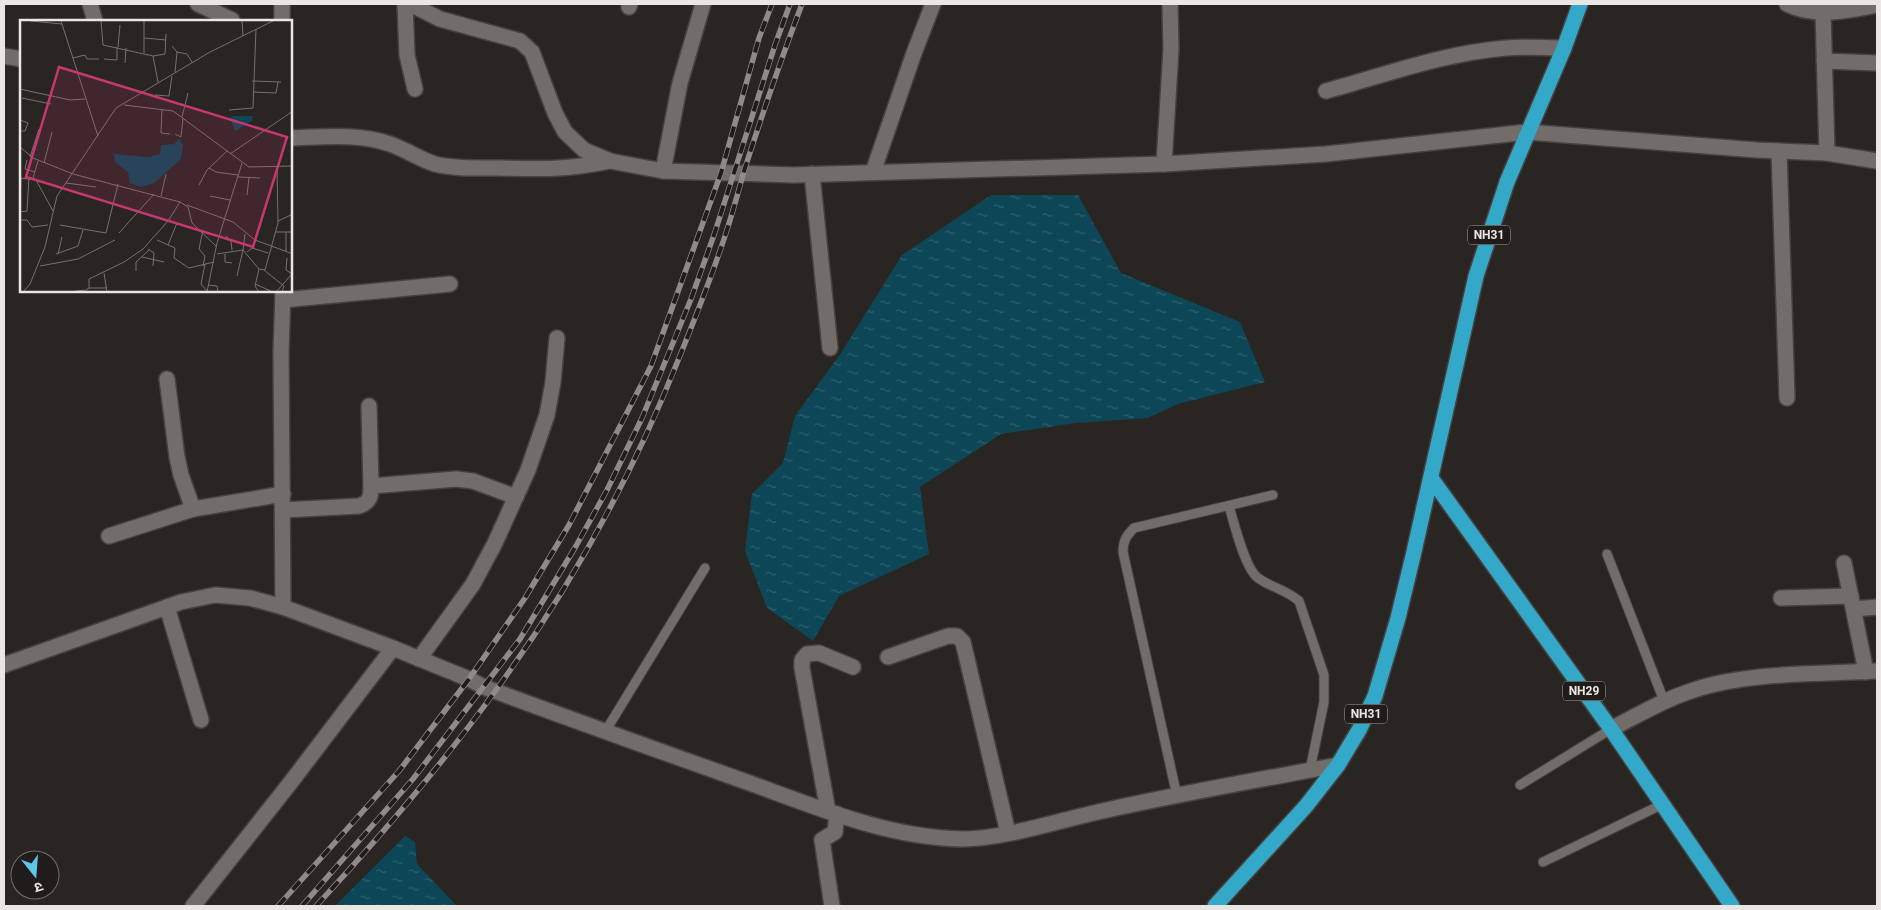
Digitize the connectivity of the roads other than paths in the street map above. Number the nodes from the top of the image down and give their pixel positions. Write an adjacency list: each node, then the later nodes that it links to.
1 (90, 4): 14 (street)
2 (198, 4): 15 (street)
3 (282, 4): 16 (street)
4 (405, 4): 22 (street)
5 (703, 4): 31 (street)
6 (933, 4): 32 (street)
7 (1170, 4): 30 (street)
8 (1580, 4): 17 (highway, NH31)
9 (1787, 4): 13 (street)
10 (1877, 5): 12 (street)
11 (417, 6): 28 (street)
12 (1855, 7): 13 (street)
13 (1823, 12): 20 (street)
14 (94, 20)
15 (232, 20)
16 (282, 20)
17 (1564, 48): 23 (street); 24 (highway, NH31)
18 (4, 56): 19 (street)
19 (20, 59)
20 (1824, 61): 21 (street); 27 (street)
21 (1877, 63)
22 (415, 89)
23 (1326, 91)
24 (1527, 132): 26 (street); 30 (street); 41 (highway, NH31)
25 (292, 138): 28 (street)
26 (1779, 151): 27 (street); 39 (street)
27 (1827, 153): 29 (street)
28 (610, 161): 31 (street)
29 (1877, 161)
30 (1164, 164): 32 (street)
31 (663, 171): 33 (street)
32 (872, 172): 33 (street)
33 (812, 174): 37 (street)
34 (450, 284): 35 (street)
35 (283, 296): 43 (street)
36 (557, 338): 45 (street)
37 (830, 348)
38 (167, 379): 47 (street)
39 (1787, 398)
40 (369, 406): 42 (street)
41 (1431, 478): 66 (highway, NH29); 68 (highway, NH31)
42 (371, 486): 45 (street); 48 (street)
43 (283, 494): 47 (street); 48 (street)
44 (1273, 495): 46 (lane)
45 (516, 497): 60 (street)
46 (1229, 506): 69 (lane); 71 (lane)
47 (193, 509): 49 (street)
48 (283, 510): 57 (street)
49 (109, 536)
50 (1607, 554): 64 (lane)
51 (1844, 562): 54 (street)
52 (706, 568): 67 (lane)
53 (1781, 598): 54 (street)
54 (1852, 602): 56 (street); 63 (street)
55 (168, 607): 57 (street); 61 (street); 65 (street)
56 (1877, 607)
57 (282, 608): 58 (street)
58 (392, 648): 60 (street); 76 (street)
59 (888, 657): 74 (street)
60 (419, 659): 67 (street)
61 (4, 664)
62 (853, 667): 73 (street)
63 (1872, 672): 64 (street)
64 (1664, 702): 66 (street)
65 (201, 720)
66 (1611, 729): 70 (lane); 72 (highway, NH29)
67 (605, 732): 73 (street)
68 (1338, 765): 69 (street); 78 (highway, NH31)
69 (1310, 770): 71 (street)
70 (1520, 785)
71 (1177, 796): 74 (street)
72 (1663, 804): 75 (lane); 79 (highway, NH29)
73 (833, 812): 74 (street); 77 (street)
74 (1008, 833)
75 (1543, 862)
76 (193, 906)
77 (832, 906)
78 (1215, 906)
79 (1732, 906)

